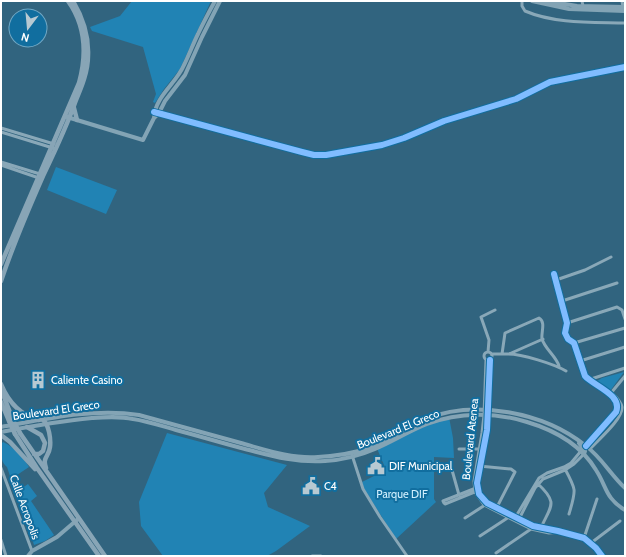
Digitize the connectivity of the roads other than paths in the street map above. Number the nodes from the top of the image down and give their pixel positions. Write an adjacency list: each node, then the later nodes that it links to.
1 (68, 1): 19 (main road)
2 (72, 1): 17 (main road)
3 (215, 1): 15 (main road)
4 (220, 1): 15 (main road)
5 (522, 1): 14 (street)
6 (532, 1): 11 (main road)
7 (547, 1): 11 (main road)
8 (602, 1): 13 (street)
9 (622, 1): 12 (street)
10 (582, 3): 11 (main road); 13 (main road)
11 (561, 4): 13 (main road)
12 (624, 8): 13 (main road)
13 (603, 9)
14 (625, 23)
15 (200, 36): 18 (main road)
16 (625, 67): 18 (street)
17 (74, 107): 19 (main road); 20 (main road)
18 (157, 112): 20 (main road)
19 (67, 117): 20 (main road); 24 (main road)
20 (77, 120)
21 (1, 128): 23 (street)
22 (1, 132): 23 (street)
23 (30, 139): 24 (street)
24 (54, 146): 27 (main road)
25 (1, 162): 27 (street)
26 (1, 165): 27 (street)
27 (40, 176): 29 (main road); 32 (main road)
28 (610, 257): 31 (street)
29 (1, 264)
30 (554, 274): 31 (street)
31 (556, 280): 34 (street)
32 (1, 281)
33 (617, 283): 34 (street)
34 (562, 301): 37 (street)
35 (495, 310): 42 (street)
36 (625, 319): 37 (street)
37 (566, 323): 40 (street)
38 (625, 328): 40 (street)
39 (542, 339): 44 (street); 45 (street); 48 (street)
40 (574, 343): 47 (street)
41 (625, 347): 47 (street)
42 (488, 352): 43 (street); 46 (street)
43 (492, 354): 44 (street); 46 (street)
44 (502, 354): 45 (street)
45 (509, 354): 48 (street)
46 (488, 360): 51 (street, Boulevard Atenea)
47 (580, 361): 53 (street)
48 (559, 366): 50 (street)
49 (625, 368): 53 (street)
50 (566, 371)
51 (488, 374): 56 (street, Boulevard Atenea); 57 (street, Boulevard Atenea)
52 (625, 376): 58 (street)
53 (588, 380): 58 (street)
54 (1, 384): 65 (main road)
55 (1, 388): 64 (main road)
56 (484, 388): 57 (street); 63 (street, Boulevard Atenea)
57 (489, 389): 63 (street, Boulevard Atenea)
58 (610, 393): 61 (street); 62 (street)
59 (1, 402): 64 (main road)
60 (625, 407): 62 (street)
61 (617, 410): 62 (street); 72 (street)
62 (622, 410): 75 (street)
63 (486, 412): 71 (main road, Boulevard El Greco); 74 (street, Boulevard Atenea); 75 (main road, Boulevard El Greco); 77 (main road, Boulevard El Greco)
64 (11, 421): 69 (main road, bridge)
65 (43, 421): 66 (main road, Boulevard El Greco); 67 (main road, Boulevard El Greco); 77 (main road, Boulevard El Greco); 83 (main road)
66 (1, 427)
67 (27, 427): 68 (main road, Boulevard El Greco); 76 (main road)
68 (1, 432)
69 (17, 433): 76 (main road); 82 (main road)
70 (1, 435): 82 (main road)
71 (577, 440): 72 (main road, Boulevard El Greco); 75 (main road)
72 (586, 446): 75 (main road, Boulevard El Greco)
73 (459, 449): 74 (street)
74 (481, 449): 78 (street, Boulevard Atenea)
75 (585, 451): 80 (street); 85 (main road, Boulevard El Greco); 90 (main road, Boulevard El Greco)
76 (34, 454): 83 (main road)
77 (352, 455): 111 (street)
78 (478, 466): 86 (street, Boulevard Atenea); 89 (street)
79 (1, 469): 103 (street, Calle Acropolis)
80 (565, 469): 84 (street); 91 (street)
81 (452, 470): 86 (street)
82 (40, 473): 94 (main road)
83 (50, 478): 94 (main road)
84 (537, 483): 95 (street); 98 (street)
85 (625, 488)
86 (476, 490): 88 (street, Boulevard Atenea)
87 (597, 499): 100 (street)
88 (486, 504): 89 (street); 93 (street)
89 (496, 509): 92 (street)
90 (625, 510)
91 (569, 514)
92 (510, 516): 95 (street); 99 (street)
93 (465, 518)
94 (76, 520): 103 (main road); 107 (main road); 108 (main road)
95 (516, 520): 97 (street)
96 (620, 521): 102 (street)
97 (532, 528): 98 (street); 104 (street)
98 (540, 530): 100 (street)
99 (480, 536)
100 (584, 538): 102 (street)
101 (1, 540): 105 (street)
102 (591, 543): 112 (street)
103 (32, 551): 106 (main road)
104 (496, 553)
105 (6, 556)
106 (28, 556)
107 (99, 556)
108 (105, 556)
109 (312, 556): 110 (street)
110 (321, 556)
111 (407, 556)
112 (602, 556)

